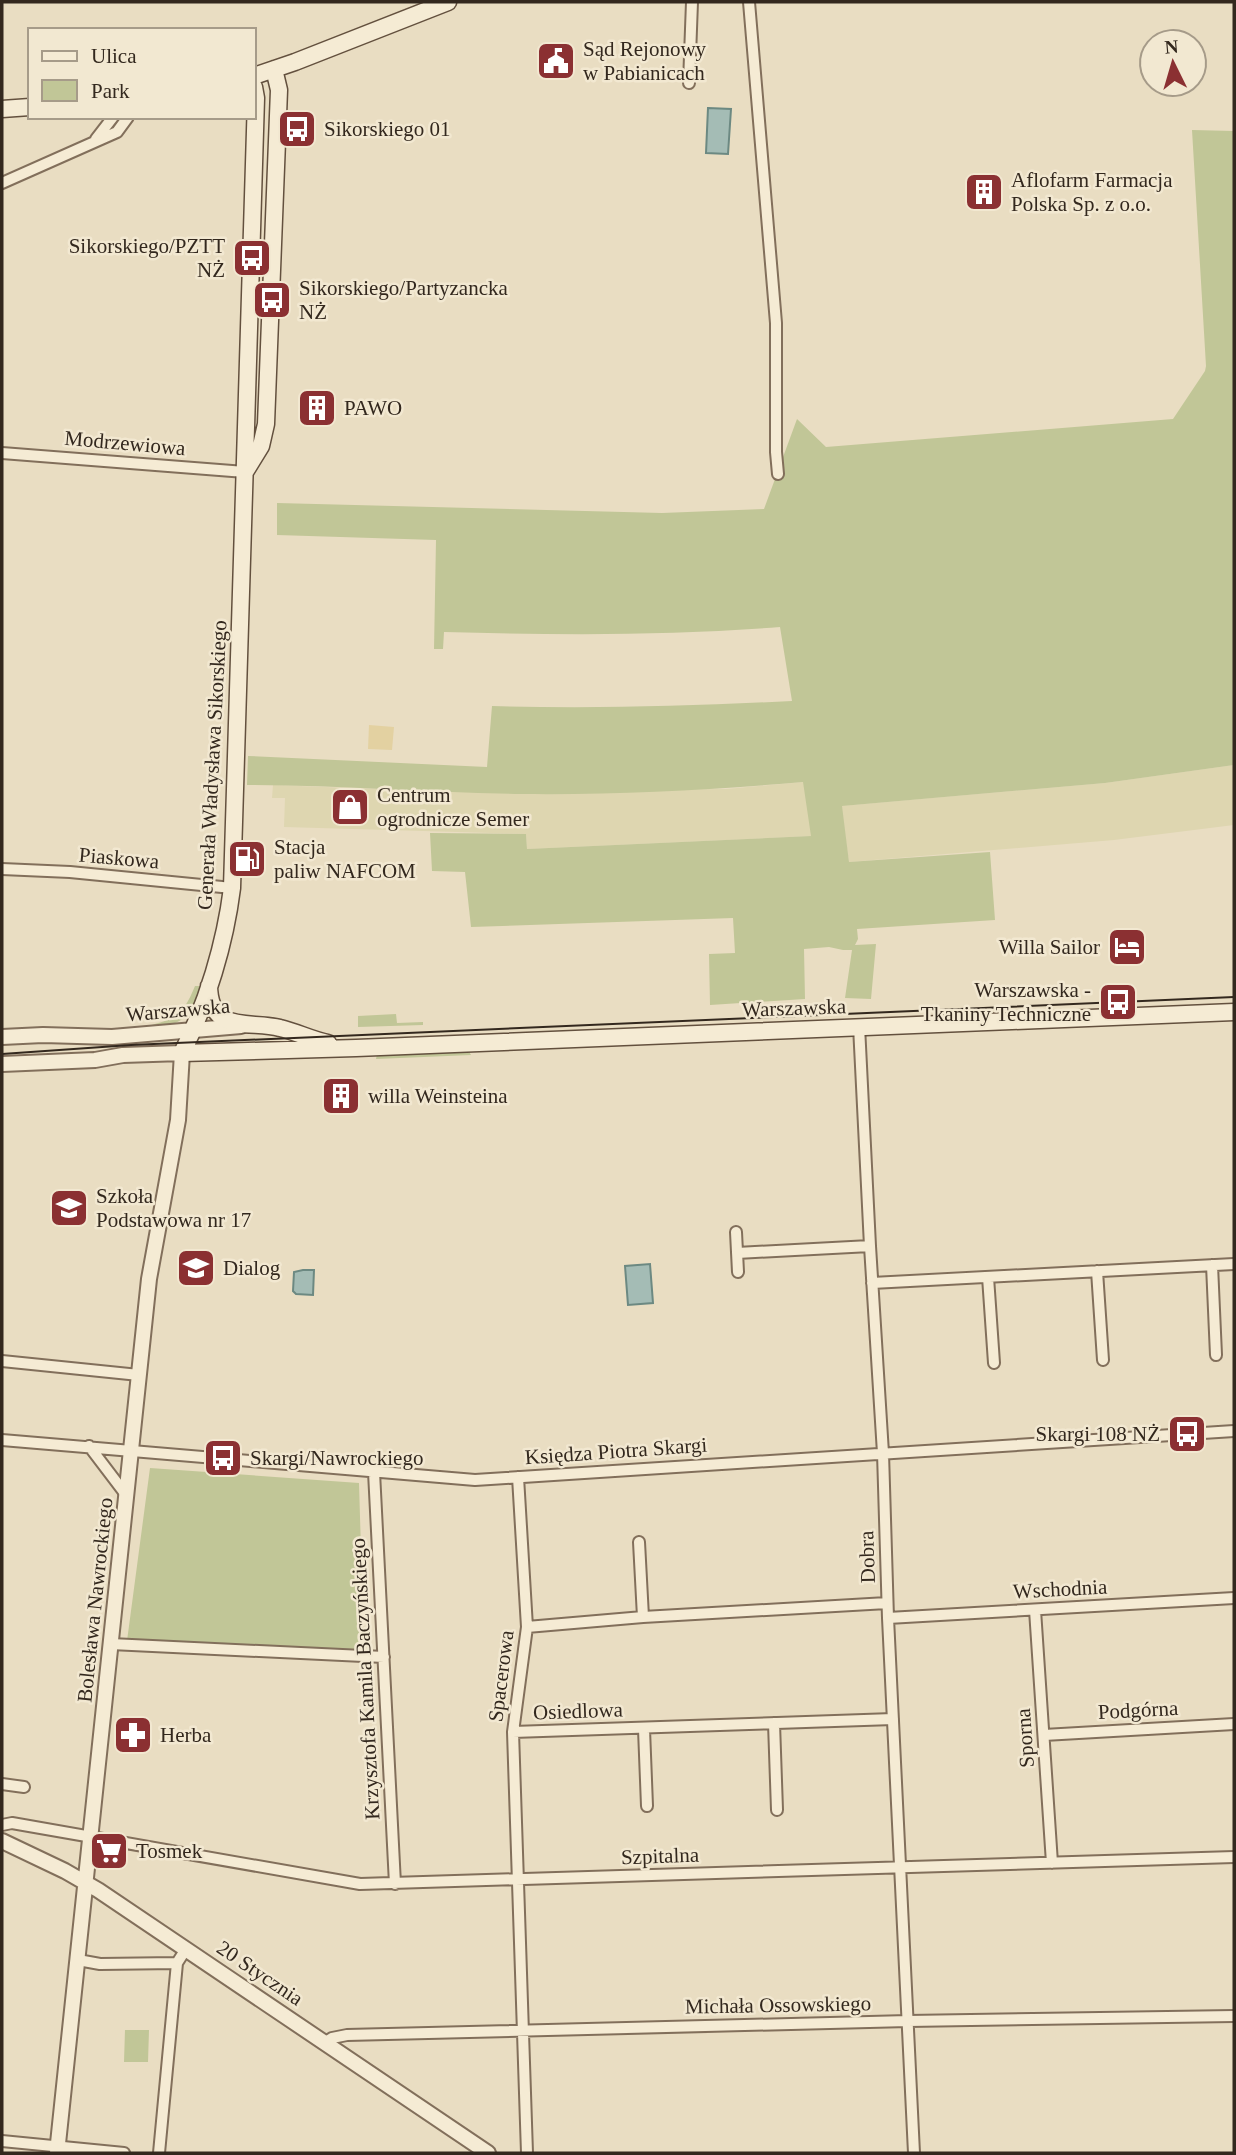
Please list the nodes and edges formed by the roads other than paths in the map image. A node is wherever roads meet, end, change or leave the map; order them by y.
1 (448, 2) edge
2 (692, 2) edge
3 (749, 2) edge
4 (274, 69) junction
5 (256, 75) edge
6 (689, 83) dead end
7 (28, 107) edge
8 (2, 109) edge
9 (111, 119) edge
10 (127, 119) edge
11 (255, 119) edge
12 (94, 141) junction
13 (2, 183) edge
14 (2, 453) edge
15 (245, 472) junction
16 (778, 474) dead end
17 (2, 869) edge
18 (232, 888) junction
19 (209, 984) junction
20 (1234, 1012) edge
21 (245, 1026) junction
22 (859, 1026) junction
23 (194, 1030) junction
24 (2, 1037) edge
25 (355, 1048) junction
26 (182, 1053) junction
27 (2, 1064) edge
28 (736, 1232) dead end
29 (870, 1246) junction
30 (737, 1253) junction
31 (1234, 1264) edge
32 (1212, 1265) junction
33 (1097, 1271) junction
34 (738, 1272) dead end
35 (988, 1276) junction
36 (872, 1283) junction
37 (1216, 1355) dead end
38 (1103, 1360) dead end
39 (2, 1361) edge
40 (994, 1363) dead end
41 (139, 1375) junction
42 (1234, 1431) edge
43 (2, 1440) edge
44 (89, 1447) junction
45 (131, 1450) junction
46 (883, 1453) junction
47 (374, 1472) junction
48 (518, 1477) junction
49 (127, 1496) junction
50 (639, 1542) dead end
51 (1234, 1598) edge
52 (887, 1603) junction
53 (1035, 1610) junction
54 (643, 1617) junction
55 (888, 1618) junction
56 (527, 1627) junction
57 (111, 1644) junction
58 (384, 1657) junction
59 (893, 1719) junction
60 (774, 1723) junction
61 (1234, 1724) edge
62 (645, 1729) junction
63 (513, 1732) junction
64 (1044, 1735) junction
65 (2, 1784) edge
66 (24, 1787) dead end
67 (647, 1806) dead end
68 (777, 1810) dead end
69 (2, 1825) edge
70 (91, 1838) junction
71 (2, 1841) edge
72 (1234, 1857) edge
73 (1052, 1863) junction
74 (900, 1867) junction
75 (517, 1880) junction
76 (86, 1883) junction
77 (395, 1884) junction
78 (186, 1949) junction
79 (78, 1960) junction
80 (177, 1964) junction
81 (1234, 2016) edge
82 (908, 2021) junction
83 (522, 2031) junction
84 (324, 2043) junction
85 (2, 2141) edge
86 (58, 2150) edge
87 (483, 2152) edge
88 (124, 2153) edge
89 (159, 2153) edge
90 (527, 2153) edge
91 (914, 2153) edge

1 - 4 main road
2 - 6 street
3 - 16 street
4 - 5 main road
4 - 15 main road, Generała Władysława Sikorskiego
7 - 8 main road
9 - 12 street
10 - 12 street
11 - 15 main road, Generała Władysława Sikorskiego
12 - 13 street
14 - 15 street, Modrzewiowa
15 - 18 main road, Generała Władysława Sikorskiego
17 - 18 street, Piaskowa
18 - 19 main road, Generała Władysława Sikorskiego
19 - 21 main road
19 - 23 main road, Generała Władysława Sikorskiego
20 - 22 main road, Warszawska
21 - 23 street, Warszawska
21 - 25 main road, Warszawska
22 - 25 main road, Warszawska
22 - 29 street, Dobra
23 - 24 street, Warszawska
23 - 26 main road, Generała Władysława Sikorskiego
25 - 26 main road, Warszawska
26 - 27 street, Warszawska
26 - 41 street, Bolesława Nawrockiego
28 - 30 street
29 - 30 street
29 - 36 street, Dobra
30 - 34 street
31 - 32 street
32 - 33 street
32 - 37 street
33 - 35 street
33 - 38 street
35 - 36 street
35 - 40 street
36 - 46 street, Dobra
39 - 41 street
41 - 45 street, Bolesława Nawrockiego
42 - 46 street, Księdza Piotra Skargi
43 - 44 street, Księdza Piotra Skargi
44 - 45 street, Księdza Piotra Skargi
44 - 49 street
45 - 47 street, Księdza Piotra Skargi
45 - 49 street, Bolesława Nawrockiego
46 - 48 street, Księdza Piotra Skargi
46 - 52 street, Dobra
47 - 48 street, Księdza Piotra Skargi
47 - 58 street, Krzysztofa Kamila Baczyńskiego
48 - 56 street, Spacerowa
49 - 57 street, Bolesława Nawrockiego
50 - 54 street
51 - 53 street, Wschodnia
52 - 54 street
52 - 55 street, Dobra
53 - 55 street, Wschodnia
53 - 64 street, Sporna
54 - 56 street
55 - 59 street, Dobra
56 - 63 street, Spacerowa
57 - 58 street
57 - 70 street, Bolesława Nawrockiego
58 - 77 street, Krzysztofa Kamila Baczyńskiego
59 - 60 street, Osiedlowa
59 - 74 street, Dobra
60 - 62 street, Osiedlowa
60 - 68 street
61 - 64 street, Podgórna
62 - 63 street, Osiedlowa
62 - 67 street, Osiedlowa
63 - 75 street, Spacerowa
64 - 73 street, Sporna
65 - 66 street
69 - 70 street, Szpitalna
70 - 76 street, Bolesława Nawrockiego
70 - 77 street, Szpitalna
71 - 76 street, 20 Stycznia
72 - 73 street, Szpitalna
73 - 74 street, Szpitalna
74 - 75 street, Szpitalna
74 - 82 street, Dobra
75 - 77 street, Szpitalna
75 - 83 street, Spacerowa
76 - 78 street, 20 Stycznia
76 - 79 street, Bolesława Nawrockiego
78 - 80 street
78 - 84 street, 20 Stycznia
79 - 80 street
79 - 86 street, Bolesława Nawrockiego
80 - 89 street
81 - 82 street, Michała Ossowskiego
82 - 83 street, Michała Ossowskiego
82 - 91 street, Dobra
83 - 84 street, Michała Ossowskiego
83 - 90 street, Spacerowa
84 - 87 street, 20 Stycznia
85 - 86 street
86 - 88 street

